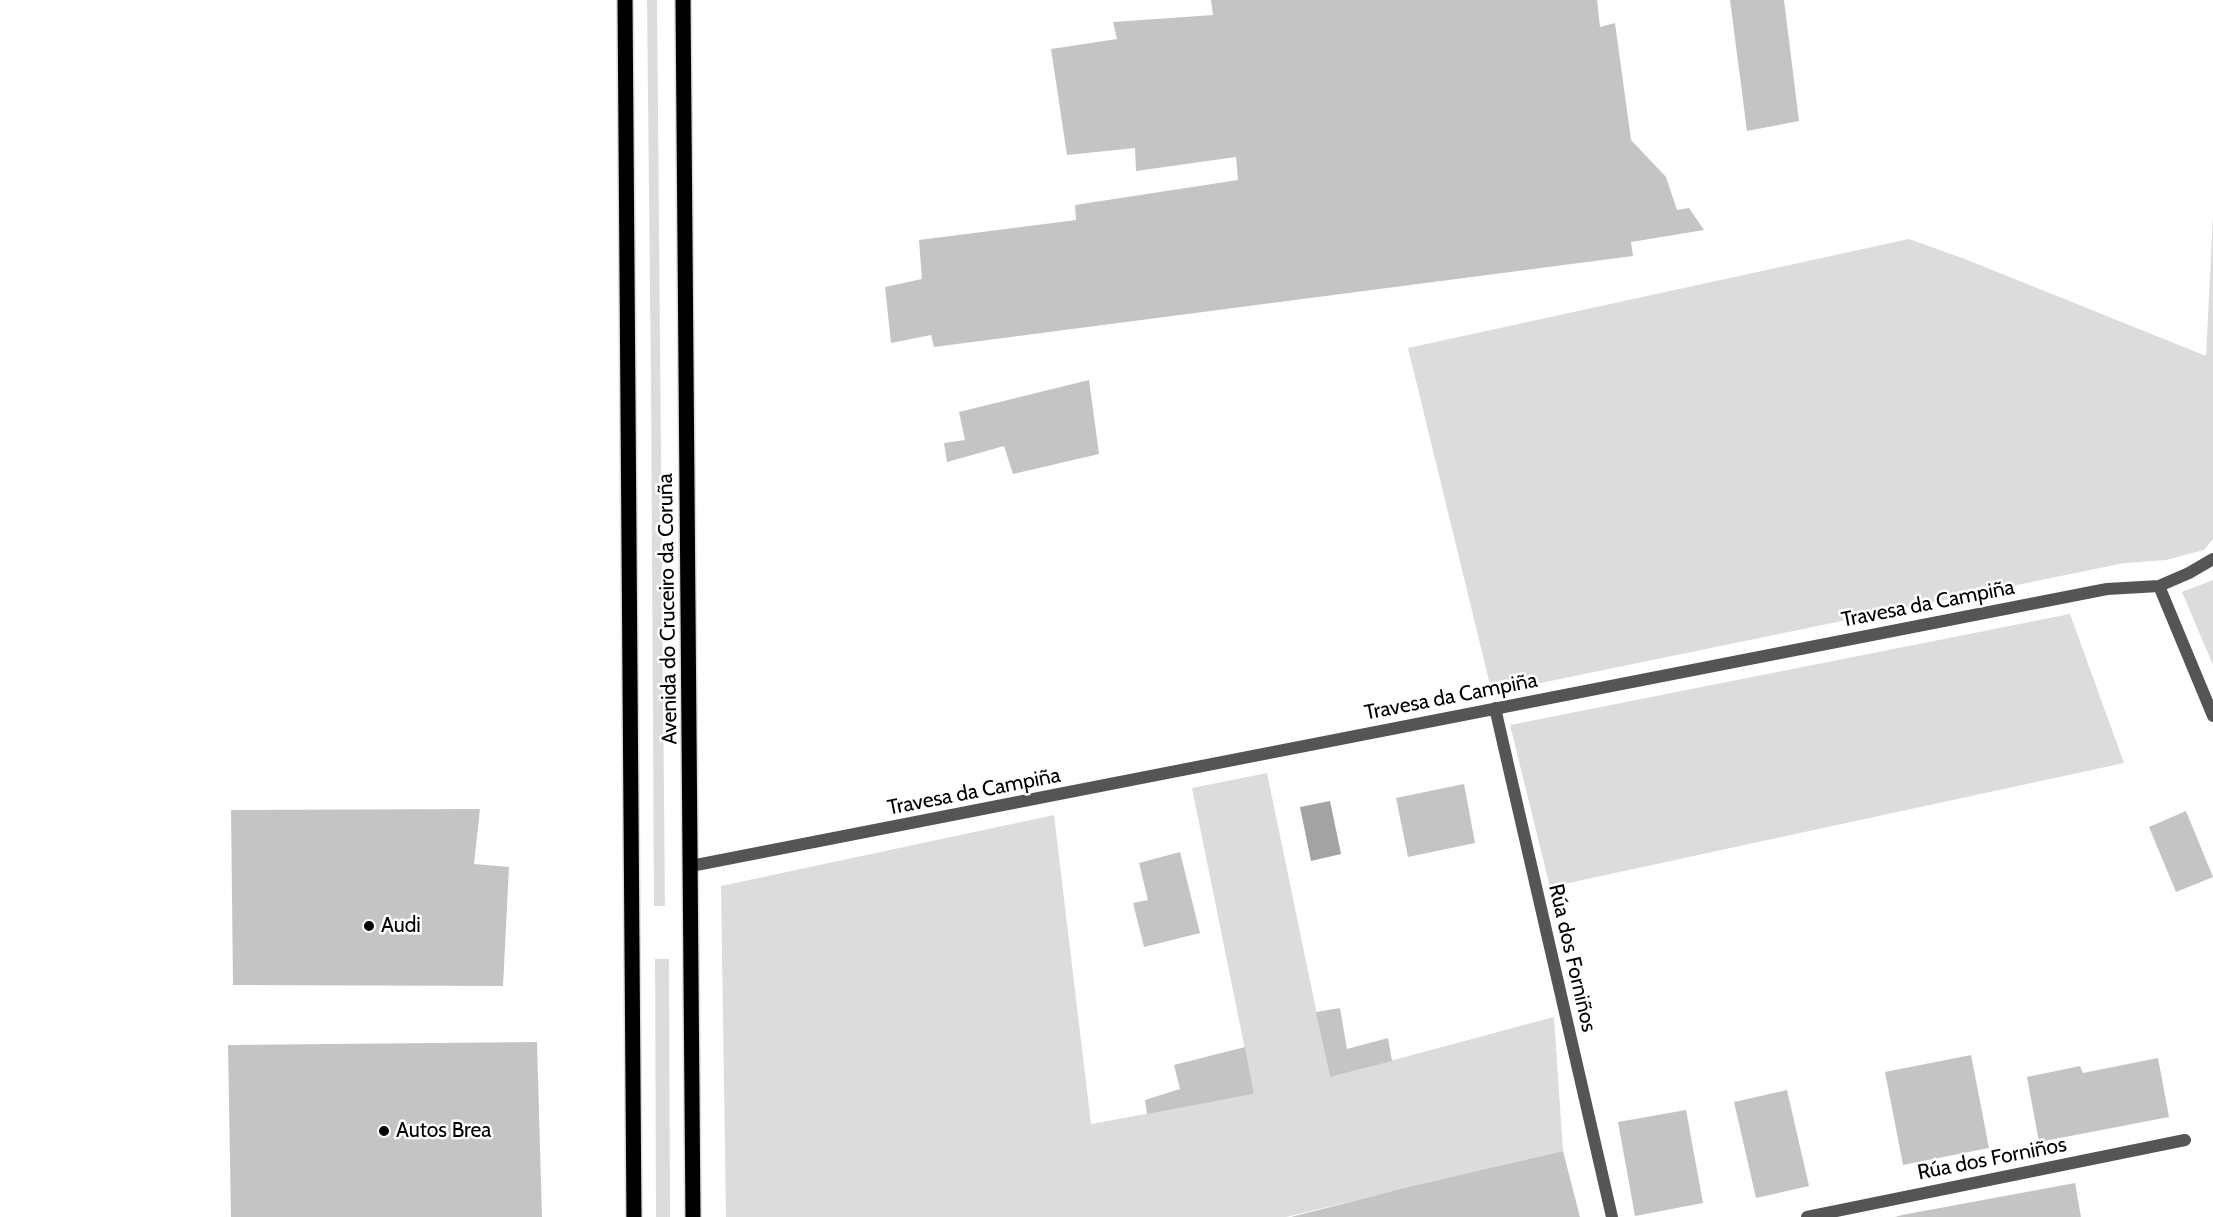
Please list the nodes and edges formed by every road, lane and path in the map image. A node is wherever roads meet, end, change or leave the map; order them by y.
1 (625, 0) edge
2 (683, 0) edge
3 (2213, 559) edge
4 (2159, 586) junction
5 (1495, 708) junction
6 (2213, 716) edge
7 (691, 866) junction
8 (2185, 1140) dead end
9 (634, 1217) edge
10 (693, 1217) edge
11 (1611, 1217) edge
12 (1807, 1217) edge

1 - 9 main road, Avenida do Cruceiro da Coruña
2 - 7 main road, Avenida do Cruceiro da Coruña
3 - 4 street, Travesa da Campiña
4 - 5 street, Travesa da Campiña
4 - 6 street
5 - 7 street, Travesa da Campiña
5 - 11 street, Rúa dos Forniños
7 - 10 main road, Avenida do Cruceiro da Coruña
8 - 12 street, Rúa dos Forniños

